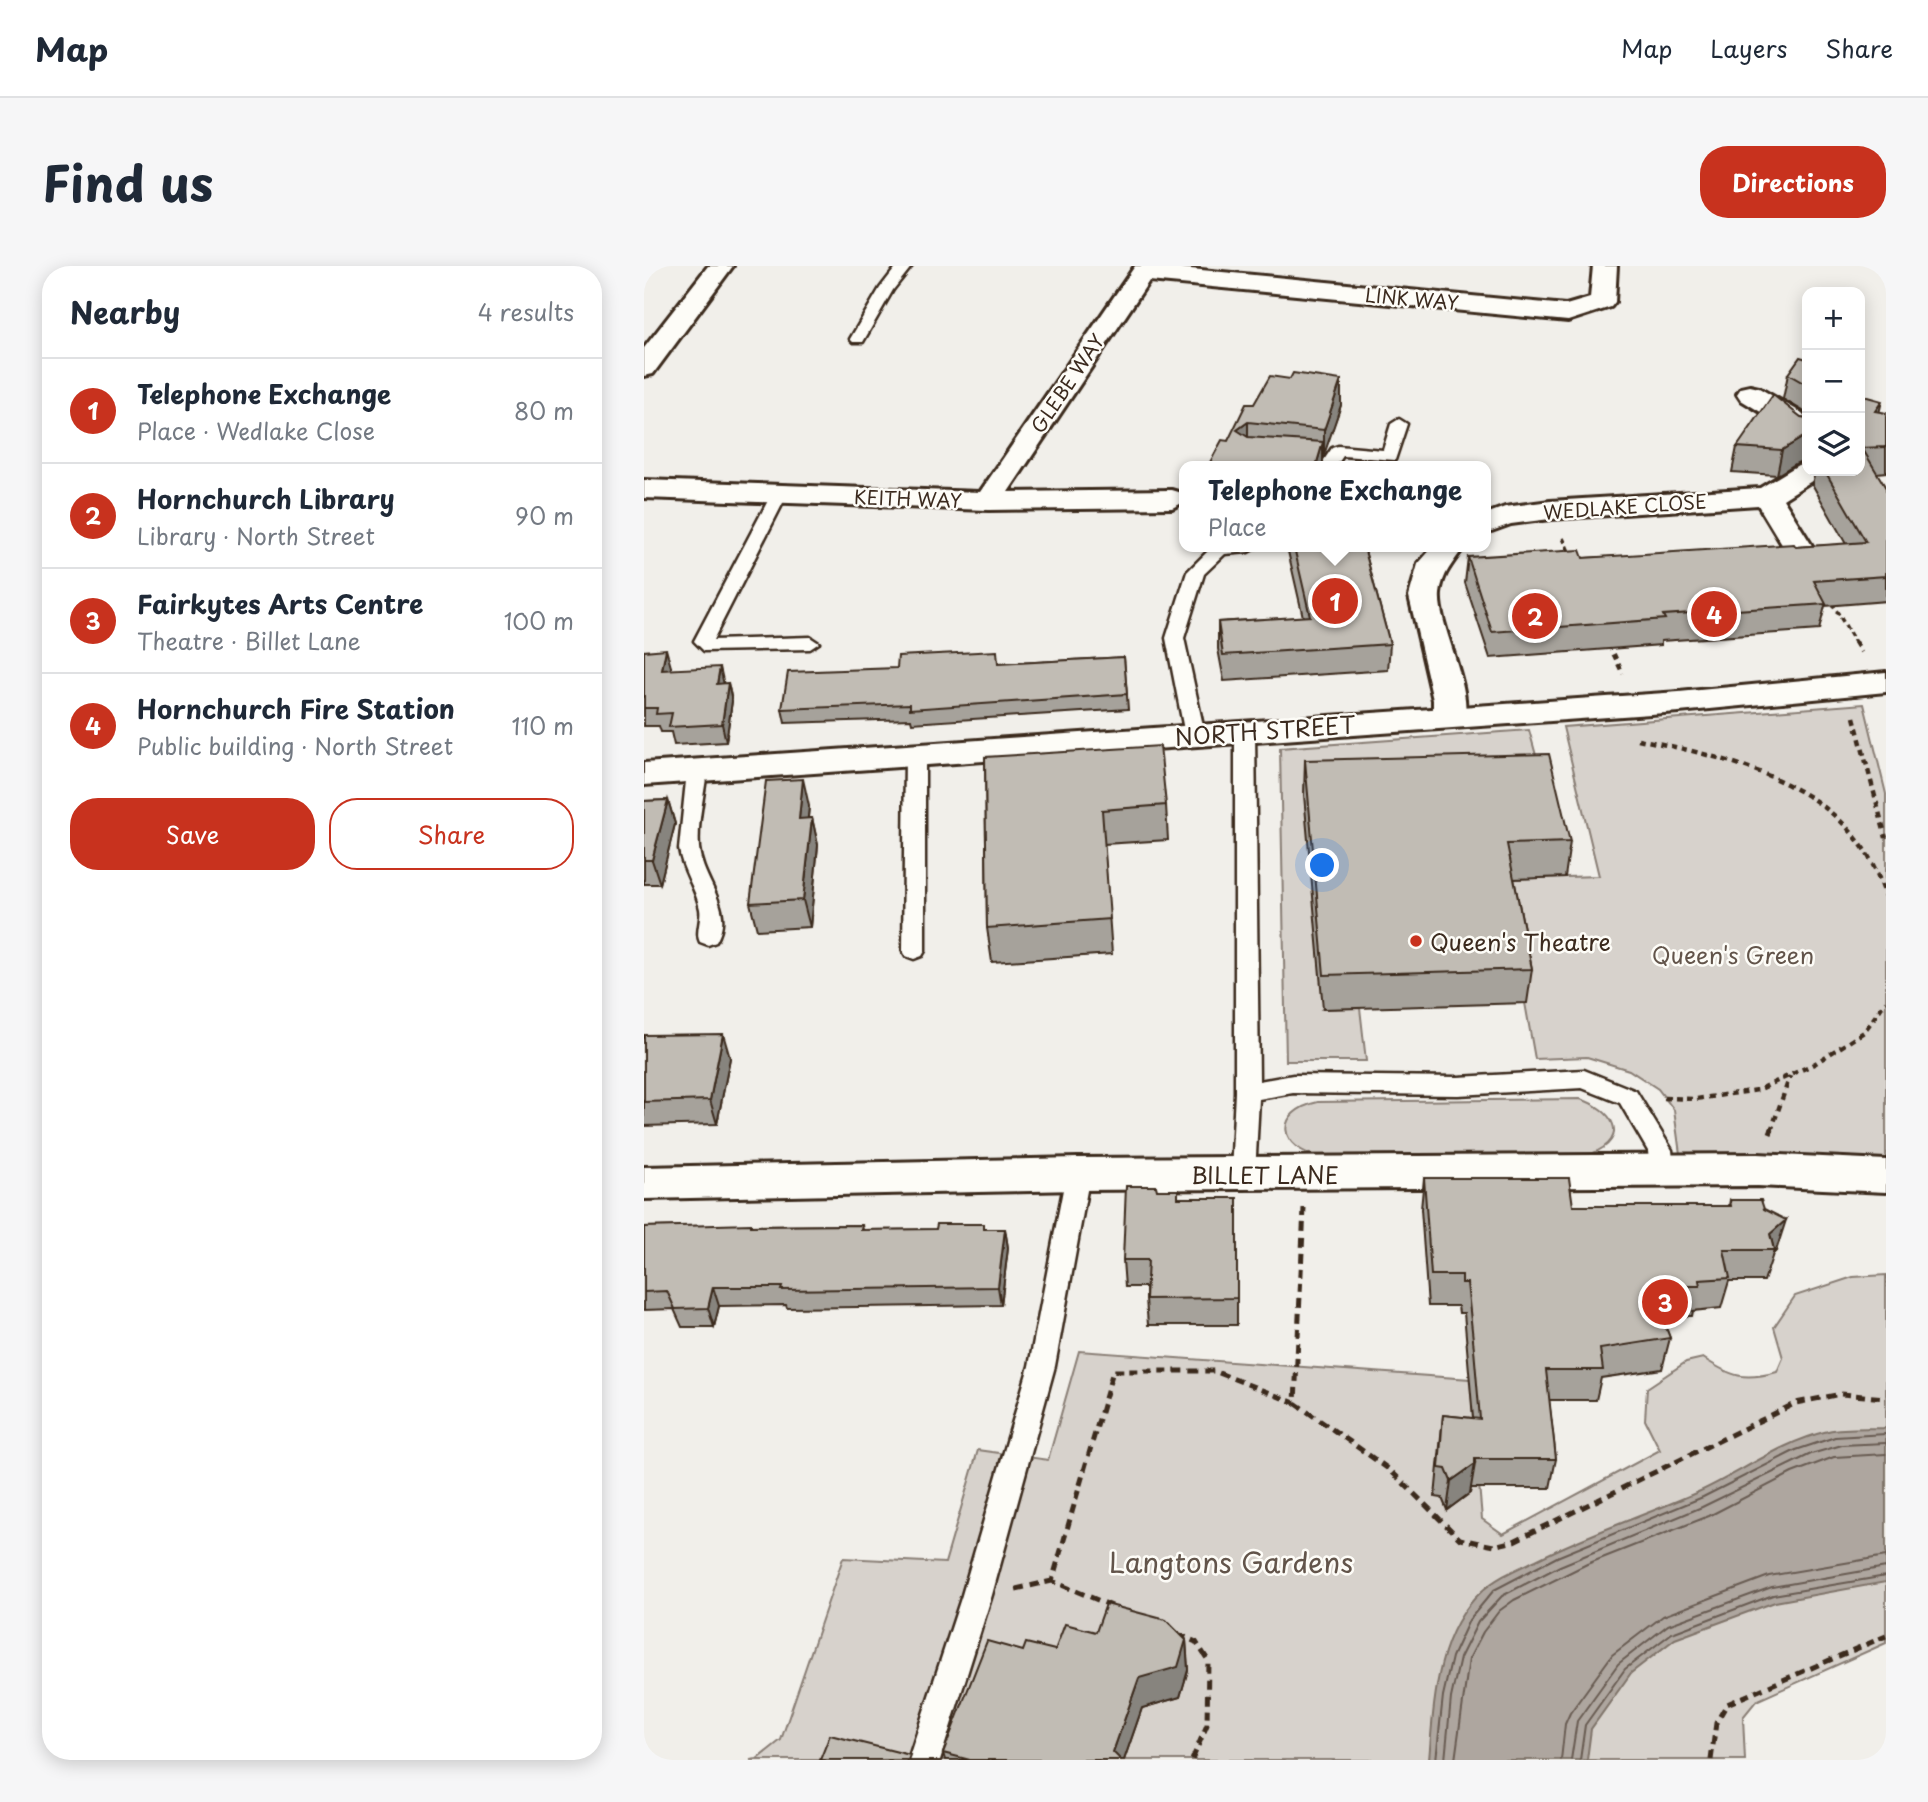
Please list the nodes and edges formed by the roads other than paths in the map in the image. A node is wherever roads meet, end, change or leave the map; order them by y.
1 (721, 266) edge
2 (905, 266) edge
3 (1605, 266) edge
4 (1144, 269) edge
5 (858, 340) dead end
6 (644, 368) edge
7 (1750, 394) dead end
8 (1399, 424) dead end
9 (1802, 429) edge
10 (1330, 461) edge
11 (1802, 475) edge
12 (644, 489) edge
13 (780, 493) junction
14 (1767, 496) junction
15 (1172, 499) dead end
16 (988, 500) junction
17 (1491, 522) edge
18 (1217, 552) edge
19 (1444, 552) edge
20 (1807, 560) edge
21 (810, 643) dead end
22 (1882, 682) edge
23 (1449, 718) junction
24 (1245, 731) junction
25 (1195, 735) junction
26 (915, 755) junction
27 (697, 771) junction
28 (644, 774) edge
29 (709, 937) dead end
30 (914, 951) dead end
31 (1248, 1092) junction
32 (1662, 1171) junction
33 (1078, 1174) junction
34 (1243, 1174) junction
35 (1886, 1176) edge
36 (644, 1183) edge
37 (924, 1760) edge

1 - 6 street
2 - 5 lane
3 - 4 street, LINK WAY
4 - 16 street, GLEBE WAY
7 - 9 street
8 - 10 lane
11 - 14 street, WEDLAKE CLOSE
12 - 13 street, KEITH WAY
13 - 16 street, KEITH WAY
13 - 21 lane
14 - 17 street, WEDLAKE CLOSE
14 - 20 street
15 - 16 street, KEITH WAY
18 - 25 lane
19 - 23 street
22 - 23 street, NORTH STREET
23 - 24 street, NORTH STREET
24 - 25 street, NORTH STREET
24 - 31 lane
25 - 26 street, NORTH STREET
26 - 27 street, NORTH STREET
26 - 30 lane
27 - 28 street, NORTH STREET
27 - 29 lane
31 - 32 lane
31 - 34 lane
32 - 34 street, BILLET LANE
32 - 35 street, BILLET LANE
33 - 34 street, BILLET LANE
33 - 36 street, BILLET LANE
33 - 37 lane

